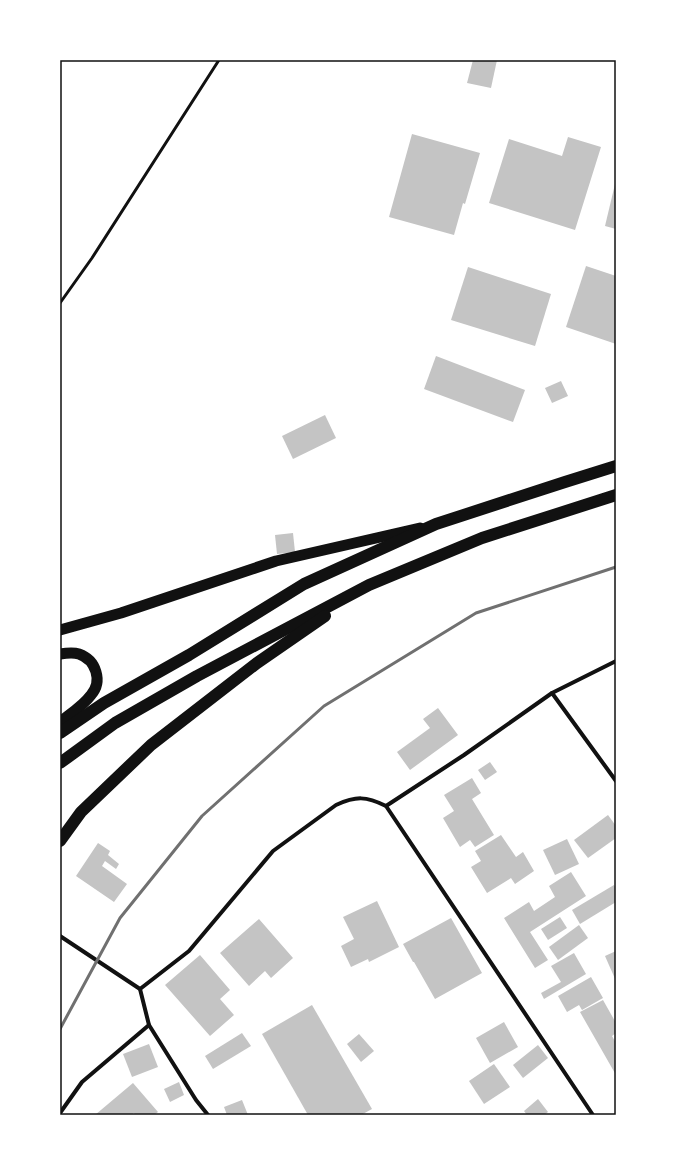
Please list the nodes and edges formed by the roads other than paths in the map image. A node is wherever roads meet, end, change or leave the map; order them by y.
1 (219, 60) edge
2 (60, 303) edge
3 (616, 466) edge
4 (616, 495) edge
5 (436, 524) junction
6 (369, 585) junction
7 (60, 630) edge
8 (60, 654) edge
9 (616, 661) edge
10 (552, 693) junction
11 (60, 722) edge
12 (60, 732) edge
13 (60, 763) edge
14 (616, 781) edge
15 (386, 806) junction
16 (60, 841) edge
17 (60, 936) edge
18 (140, 989) junction
19 (149, 1025) junction
20 (60, 1113) edge
21 (208, 1115) edge
22 (593, 1115) edge

1 - 2 lane
3 - 5 highway
4 - 6 highway
5 - 7 highway
5 - 12 highway
6 - 13 highway
6 - 16 highway
8 - 11 highway
9 - 10 street
10 - 14 street
10 - 15 street
15 - 18 street
15 - 22 street
17 - 18 street
18 - 19 street
19 - 20 street
19 - 21 street

